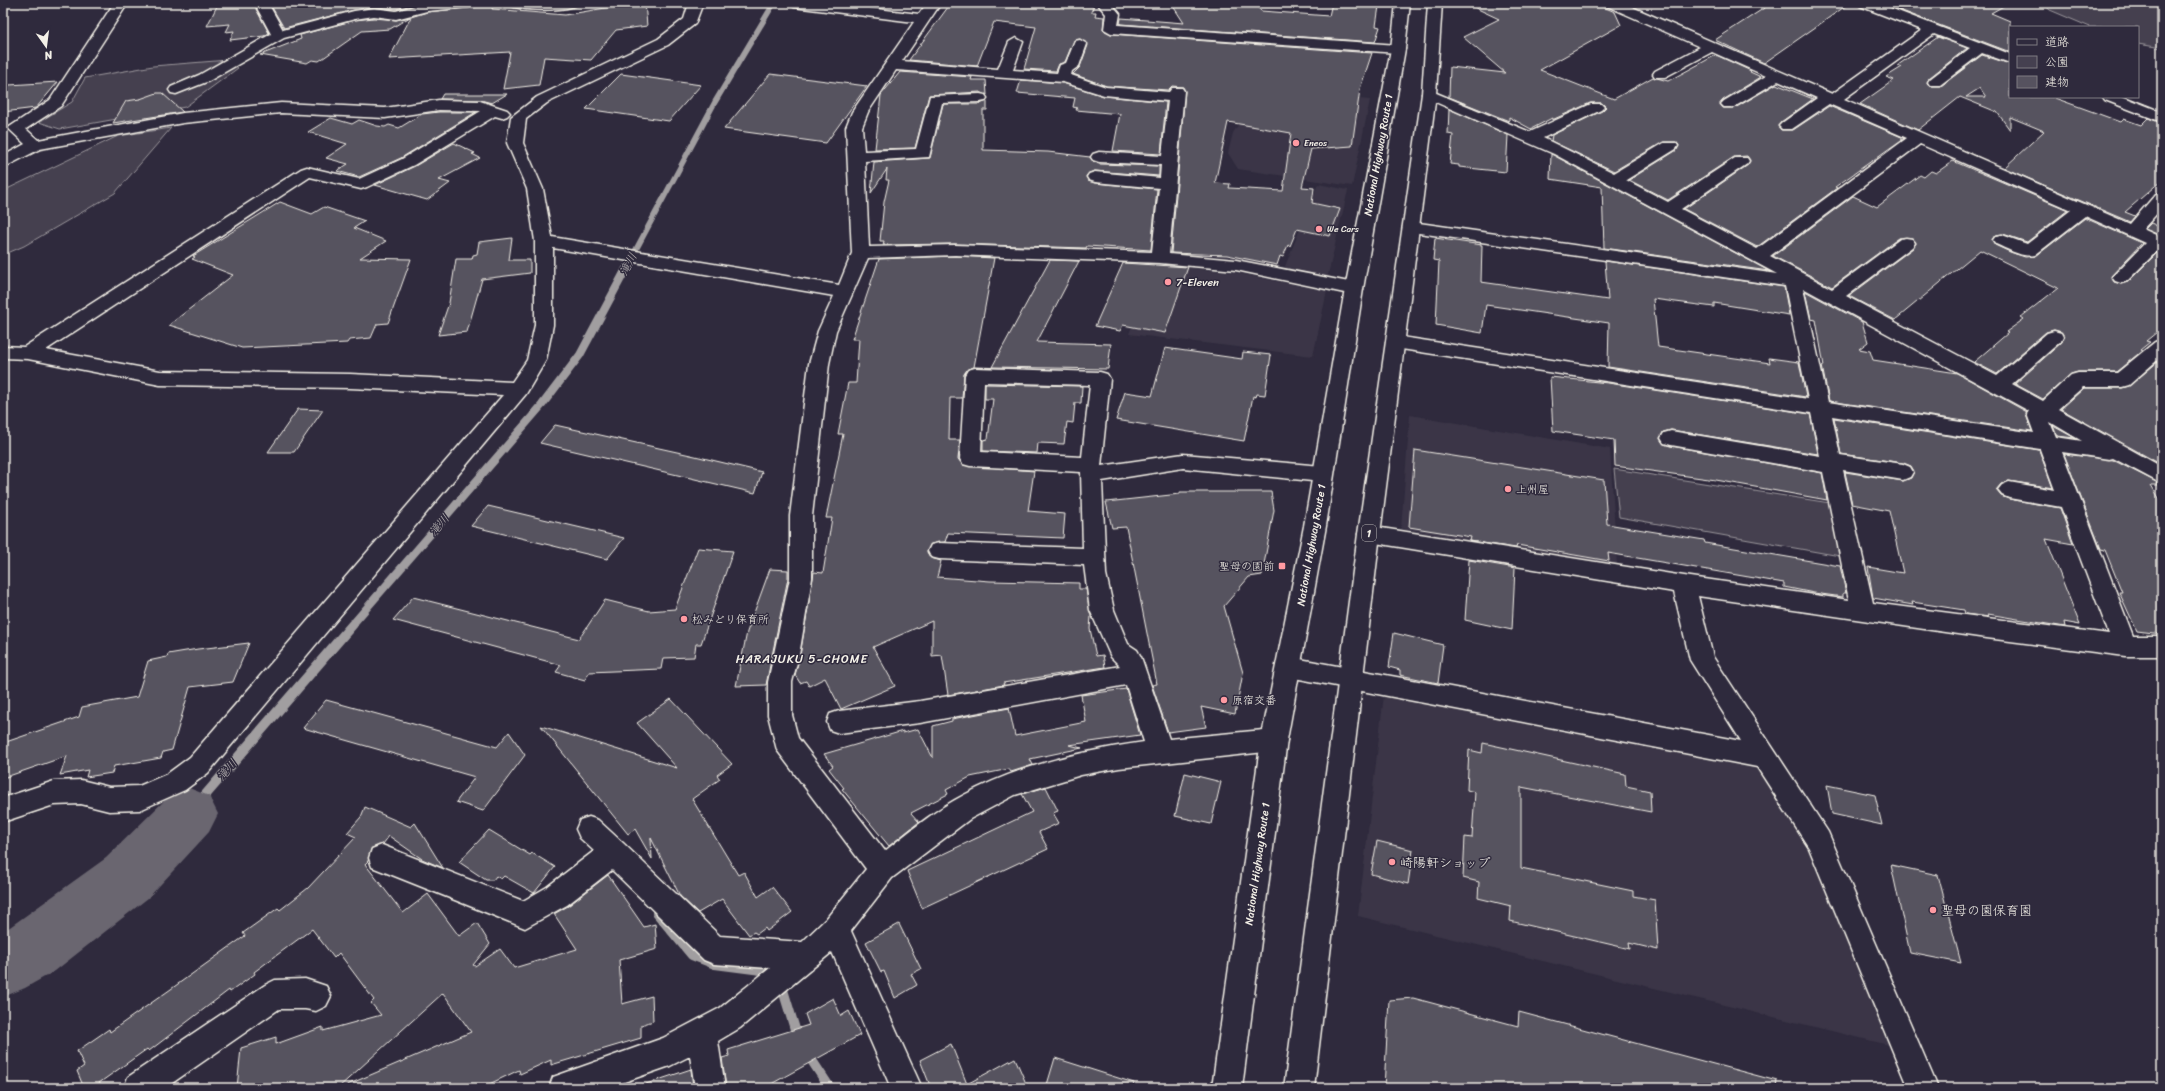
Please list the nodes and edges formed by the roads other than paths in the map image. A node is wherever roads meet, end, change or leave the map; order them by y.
1 (121, 3) edge
2 (469, 3) edge
3 (512, 3) edge
4 (573, 3) edge
5 (696, 3) edge
6 (794, 3) edge
7 (934, 3) edge
8 (1104, 3) edge
9 (1404, 3) edge
10 (1435, 3) edge
11 (1612, 3) edge
12 (1865, 3) edge
13 (1909, 3) edge
14 (264, 8) dead end
15 (354, 9) edge
16 (1891, 13) junction
17 (924, 19) junction
18 (1930, 30) junction
19 (279, 35) junction
20 (1016, 42) dead end
21 (1080, 44) dead end
22 (1711, 47) junction
23 (1979, 48) junction
24 (1398, 49) junction
25 (2009, 59) edge
26 (893, 65) junction
27 (1004, 73) junction
28 (1660, 74) dead end
29 (1776, 76) junction
30 (1063, 77) junction
31 (1935, 82) dead end
32 (176, 90) dead end
33 (1429, 94) junction
34 (980, 98) dead end
35 (1830, 98) junction
36 (2113, 98) edge
37 (1570, 105) dead end
38 (1753, 105) dead end
39 (492, 111) junction
40 (519, 116) junction
41 (2162, 117) edge
42 (1786, 126) dead end
43 (1531, 138) junction
44 (1917, 138) junction
45 (35, 145) junction
46 (1670, 146) dead end
47 (857, 156) junction
48 (1099, 157) dead end
49 (1169, 161) junction
50 (1741, 161) dead end
51 (3, 163) edge
52 (1095, 177) dead end
53 (1614, 180) junction
54 (1167, 184) junction
55 (2162, 198) edge
56 (1669, 209) junction
57 (2082, 210) junction
58 (1412, 227) junction
59 (2132, 231) junction
60 (2002, 240) dead end
61 (544, 241) junction
62 (1906, 243) dead end
63 (2159, 243) edge
64 (861, 253) junction
65 (1757, 257) junction
66 (1160, 258) junction
67 (2121, 277) dead end
68 (1793, 280) junction
69 (1354, 289) junction
70 (845, 292) junction
71 (1834, 296) junction
72 (2054, 337) dead end
73 (1395, 342) junction
74 (2162, 346) edge
75 (3, 352) edge
76 (28, 353) junction
77 (1999, 385) junction
78 (519, 389) junction
79 (1821, 409) junction
80 (2045, 410) junction
81 (1671, 438) dead end
82 (2048, 443) junction
83 (2121, 454) junction
84 (1832, 464) junction
85 (1092, 470) junction
86 (1903, 472) dead end
87 (1322, 474) junction
88 (2162, 476) edge
89 (2008, 490) dead end
90 (2069, 500) junction
91 (1369, 534) junction
92 (939, 551) dead end
93 (1094, 565) junction
94 (1684, 585) junction
95 (1862, 611) junction
96 (2125, 646) junction
97 (2162, 646) edge
98 (1289, 667) junction
99 (1134, 673) junction
100 (1351, 680) junction
101 (839, 722) dead end
102 (1274, 740) junction
103 (1160, 750) junction
104 (1765, 757) junction
105 (3, 810) edge
106 (589, 829) dead end
107 (614, 852) junction
108 (382, 858) dead end
109 (882, 869) junction
110 (836, 930) junction
111 (807, 956) junction
112 (316, 996) dead end
113 (702, 1035) junction
114 (1300, 1080) edge
115 (139, 1088) edge
116 (564, 1088) edge
117 (710, 1088) edge
118 (907, 1088) edge
119 (1226, 1088) edge
120 (1923, 1088) edge

1 - 45 main road
2 - 15 main road
3 - 4 main road
5 - 40 main road
6 - 17 main road
7 - 17 main road
8 - 24 main road
9 - 24 main road, National Highway Route 1
10 - 33 main road, 1
11 - 22 main road
12 - 16 main road
13 - 16 main road
14 - 19 main road
15 - 19 main road
16 - 18 main road
17 - 26 main road
18 - 23 main road
18 - 35 main road
19 - 32 main road
20 - 27 main road
21 - 30 main road
22 - 28 main road
22 - 29 main road
23 - 25 main road
23 - 31 main road
24 - 69 main road, National Highway Route 1
26 - 27 main road
26 - 47 main road
27 - 30 main road
29 - 35 main road
29 - 38 main road
30 - 49 main road
33 - 43 main road
33 - 58 main road, 1
34 - 47 main road
35 - 42 main road
35 - 44 main road
36 - 41 main road
37 - 43 main road
39 - 40 main road
39 - 45 main road
39 - 76 main road
40 - 61 main road
43 - 53 main road
44 - 57 main road
44 - 65 main road
45 - 51 main road
46 - 53 main road
47 - 64 main road
48 - 49 main road
49 - 54 main road
50 - 56 main road
52 - 54 main road
53 - 56 main road
54 - 66 main road
55 - 59 main road
56 - 65 main road
57 - 59 main road
57 - 60 main road
58 - 68 main road
58 - 73 main road, 1
59 - 63 main road
61 - 70 main road
61 - 78 main road
62 - 71 main road
63 - 67 main road
64 - 66 main road
64 - 70 main road
65 - 68 main road
66 - 69 main road
68 - 71 main road
68 - 79 main road
69 - 87 main road, National Highway Route 1
70 - 109 main road
71 - 77 main road
72 - 77 main road
73 - 79 main road
73 - 91 main road, 1
74 - 80 main road
75 - 76 main road
76 - 78 main road
77 - 80 main road
78 - 105 main road
79 - 82 main road
79 - 84 main road
80 - 82 main road
80 - 83 main road
81 - 84 main road
82 - 83 main road
82 - 90 main road
83 - 88 main road
84 - 86 main road
84 - 95 main road
85 - 85 main road
85 - 87 main road
85 - 93 main road
87 - 98 main road, National Highway Route 1
89 - 90 main road
90 - 96 main road
91 - 94 main road
91 - 100 main road, 1
92 - 93 main road
93 - 99 main road
94 - 95 main road
94 - 104 main road
95 - 96 main road
96 - 97 main road
98 - 100 main road
98 - 102 main road, National Highway Route 1
99 - 101 main road
99 - 103 main road
100 - 104 main road
100 - 114 main road, 1
102 - 103 main road
102 - 119 main road, National Highway Route 1
103 - 109 main road
104 - 120 main road
106 - 107 main road
107 - 108 main road
107 - 111 main road
109 - 110 main road
110 - 111 main road
110 - 118 main road
111 - 113 main road
112 - 115 main road
113 - 116 main road
113 - 117 main road

